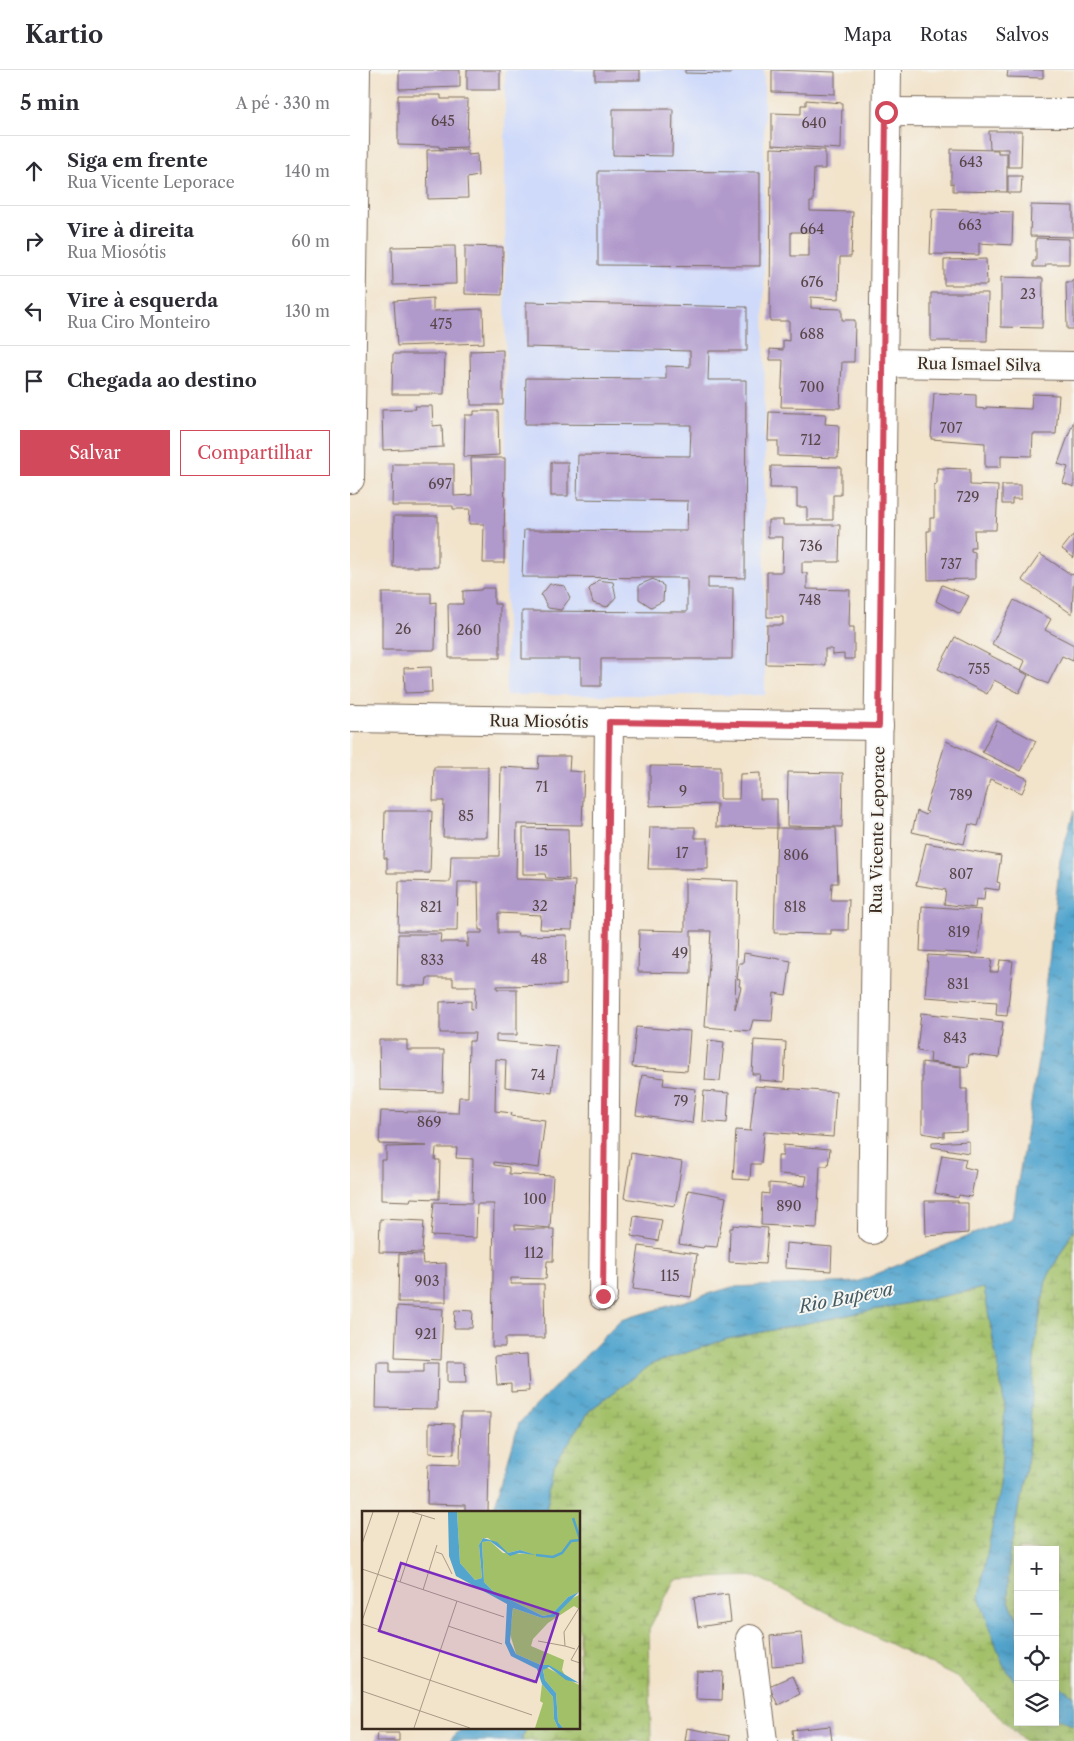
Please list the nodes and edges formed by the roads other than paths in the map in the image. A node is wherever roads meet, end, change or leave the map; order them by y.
1 (356, 70) edge
2 (887, 70) edge
3 (886, 112) junction
4 (1074, 113) edge
5 (883, 363) junction
6 (1074, 366) edge
7 (350, 479) edge
8 (350, 718) edge
9 (609, 722) junction
10 (879, 726) junction
11 (872, 1230) dead end
12 (603, 1296) dead end
13 (750, 1639) dead end
14 (763, 1741) edge

1 - 7 street
2 - 3 street, Rua Vicente Leporace
3 - 4 street
3 - 5 street, Rua Vicente Leporace
5 - 6 street, Rua Ismael Silva
5 - 10 street, Rua Vicente Leporace
8 - 9 street, Rua Miosótis
9 - 10 street, Rua Miosótis
9 - 12 street
10 - 11 street, Rua Vicente Leporace
13 - 14 street

